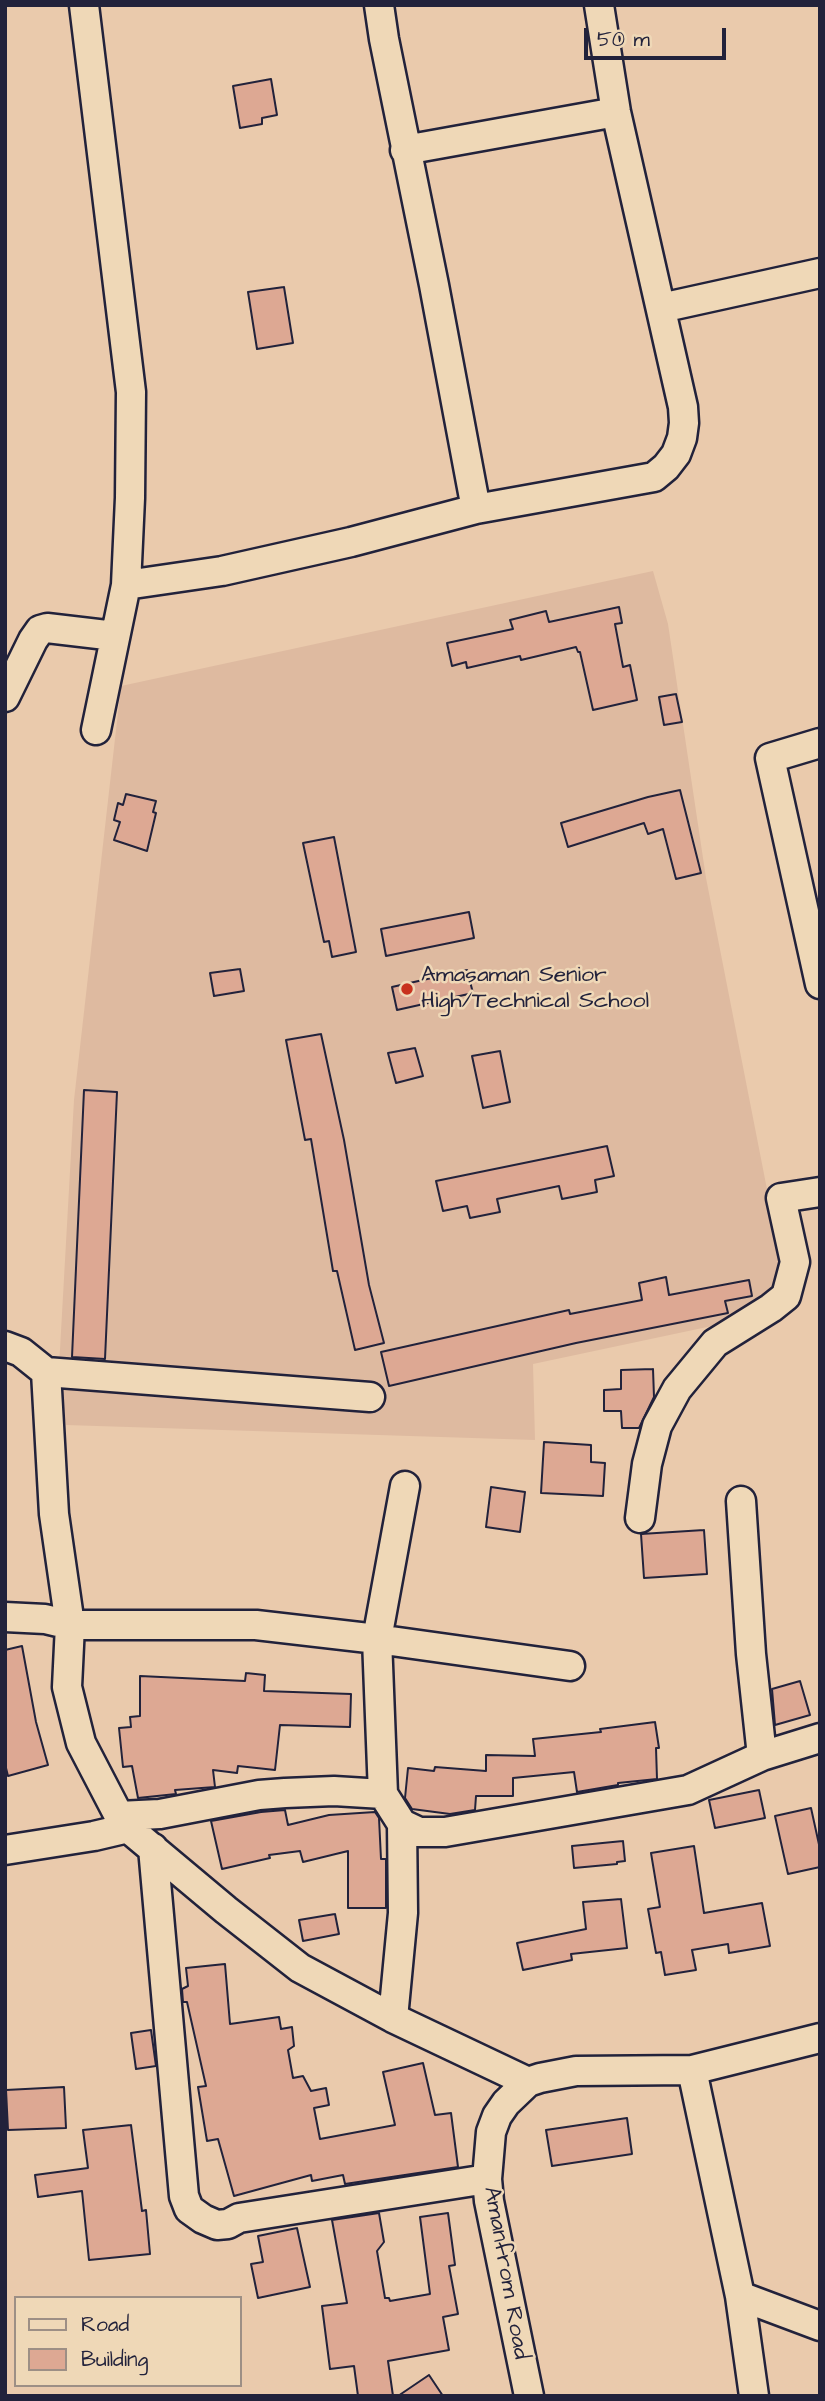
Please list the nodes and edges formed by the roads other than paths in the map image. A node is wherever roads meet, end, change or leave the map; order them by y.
1 (84, 5) edge
2 (379, 5) edge
3 (599, 5) edge
4 (616, 112) junction
5 (405, 150) junction
6 (820, 273) edge
7 (661, 308) junction
8 (476, 509) junction
9 (126, 585) junction
10 (116, 636) junction
11 (5, 697) edge
12 (96, 730) dead end
13 (820, 743) edge
14 (820, 984) edge
15 (820, 1192) edge
16 (5, 1346) edge
17 (46, 1372) junction
18 (370, 1397) dead end
19 (405, 1486) dead end
20 (741, 1500) dead end
21 (640, 1518) dead end
22 (5, 1616) edge
23 (70, 1625) junction
24 (377, 1639) junction
25 (570, 1666) dead end
26 (820, 1738) edge
27 (762, 1756) junction
28 (383, 1794) junction
29 (124, 1822) junction
30 (402, 1824) junction
31 (153, 1848) junction
32 (5, 1850) edge
33 (393, 2018) junction
34 (820, 2038) edge
35 (692, 2070) junction
36 (528, 2082) junction
37 (487, 2179) junction
38 (740, 2296) junction
39 (820, 2326) edge
40 (529, 2396) edge
41 (754, 2396) edge

1 - 9 street
2 - 5 street
3 - 4 street
4 - 5 street
4 - 7 street
5 - 8 street
6 - 7 street
7 - 8 street
8 - 9 street
9 - 10 street
10 - 11 street
10 - 12 street
13 - 14 street
15 - 21 street
16 - 17 street
17 - 18 street
17 - 23 street
19 - 24 street
20 - 27 street
22 - 23 street
23 - 24 street
23 - 29 street
24 - 25 street
24 - 28 street
26 - 27 street
27 - 30 street
28 - 29 street
28 - 30 street
29 - 31 street
29 - 32 street
30 - 33 street
31 - 33 street
31 - 37 street
33 - 36 street
34 - 35 street
35 - 36 street
35 - 38 street
36 - 37 street, Amanfrom Road
37 - 40 street, Amanfrom Road
38 - 39 street
38 - 41 street

